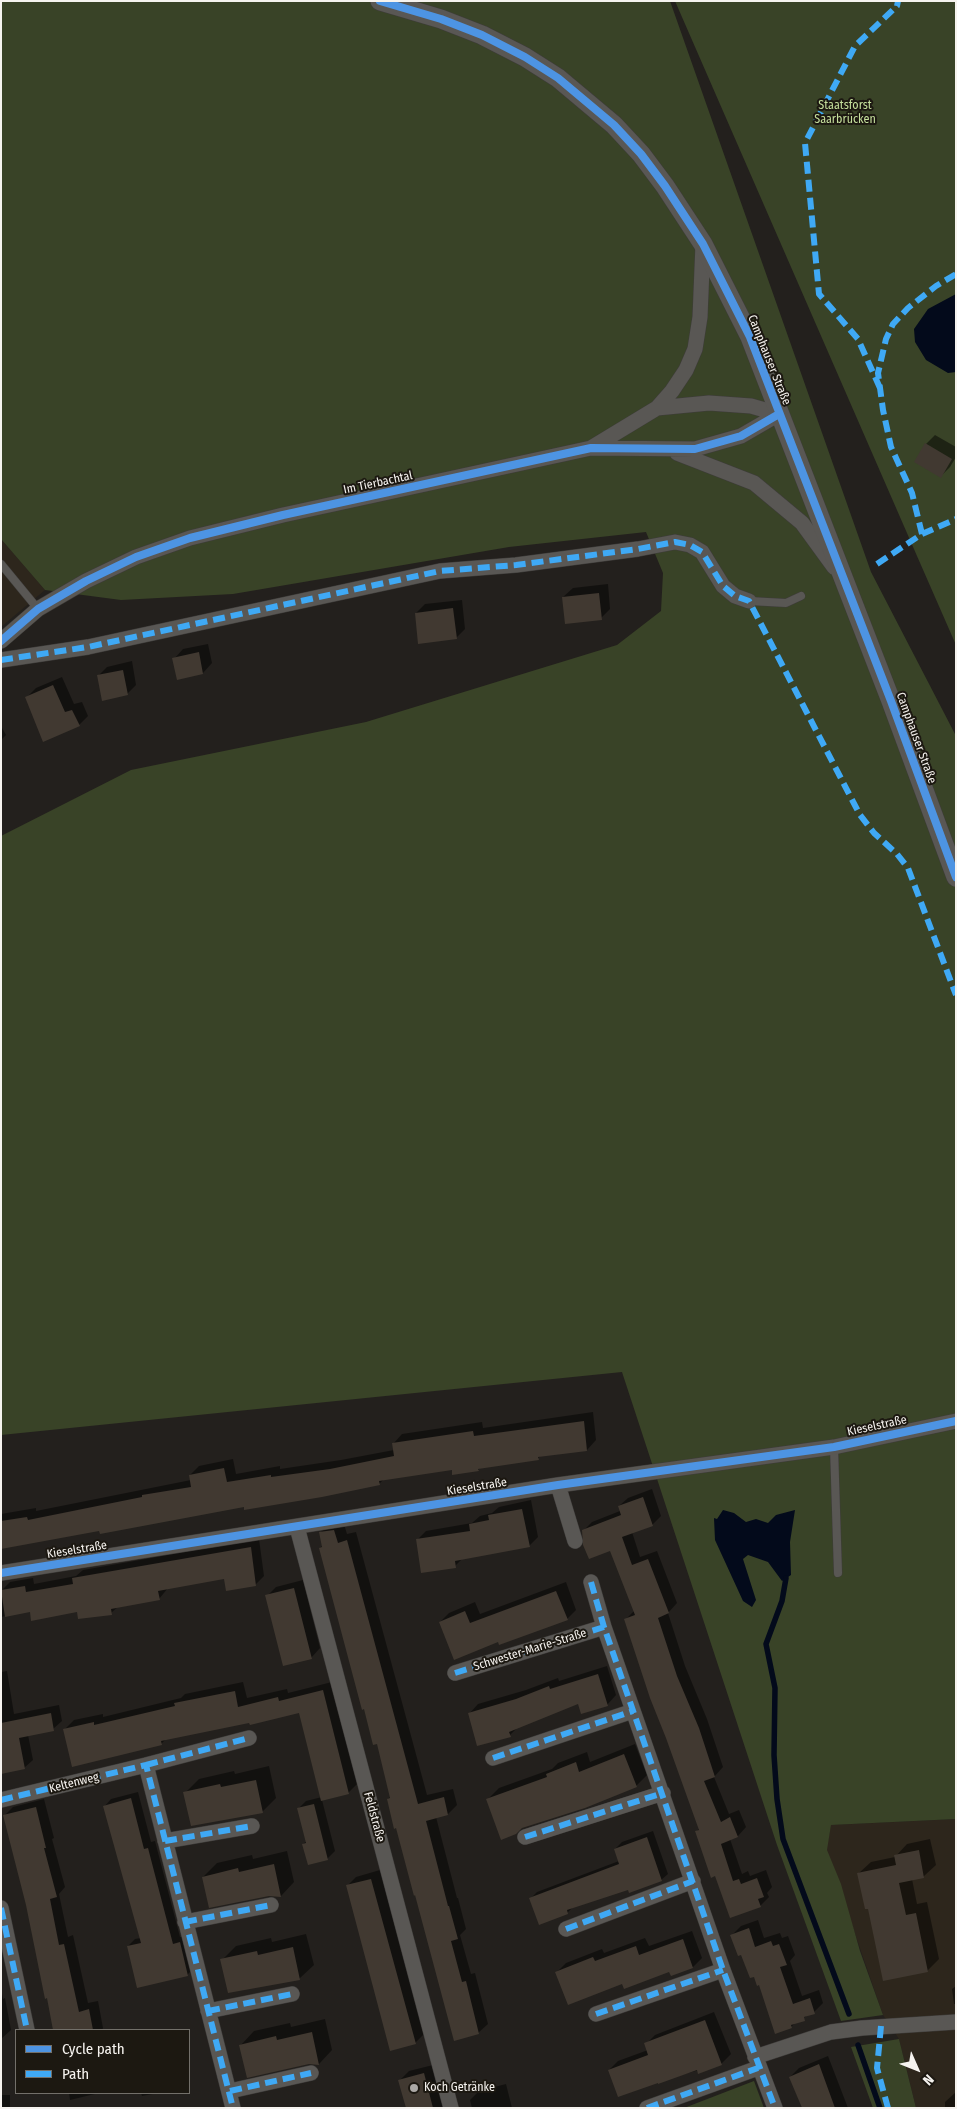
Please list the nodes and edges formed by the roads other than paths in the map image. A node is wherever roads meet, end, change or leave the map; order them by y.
1 (380, 1) edge
2 (703, 244) junction
3 (657, 408) junction
4 (780, 414) junction
5 (591, 448) junction
6 (668, 450) junction
7 (1, 564) edge
8 (843, 578) junction
9 (801, 596) dead end
10 (749, 601) joint
11 (38, 610) junction
12 (1, 641) edge
13 (1, 660) edge
14 (956, 877) edge
15 (956, 1421) edge
16 (834, 1446) junction
17 (558, 1485) junction
18 (297, 1527) junction
19 (575, 1541) dead end
20 (1, 1573) edge
21 (838, 1573) dead end
22 (591, 1582) dead end
23 (604, 1627) junction
24 (455, 1673) dead end
25 (633, 1711) junction
26 (249, 1738) dead end
27 (493, 1758) dead end
28 (146, 1765) junction
29 (663, 1793) junction
30 (1, 1800) edge
31 (252, 1826) dead end
32 (525, 1837) dead end
33 (165, 1841) junction
34 (692, 1881) junction
35 (271, 1905) dead end
36 (1, 1908) edge
37 (185, 1922) junction
38 (566, 1928) dead end
39 (723, 1970) junction
40 (292, 1994) dead end
41 (208, 2011) junction
42 (596, 2014) dead end
43 (956, 2022) edge
44 (27, 2029) edge
45 (757, 2062) junction
46 (311, 2074) dead end
47 (230, 2091) junction
48 (234, 2108) edge
49 (451, 2108) edge
50 (647, 2108) edge
51 (775, 2108) edge

1 - 2 street, Camphauser Straße
2 - 3 street, Im Tierbachtal
2 - 4 street, Camphauser Straße
3 - 4 street, Im Tierbachtal
3 - 5 street, Im Tierbachtal
4 - 6 street, Im Tierbachtal
4 - 8 street, Camphauser Straße
5 - 6 street, Im Tierbachtal
5 - 11 street, Im Tierbachtal
6 - 8 street, Im Tierbachtal
7 - 11 lane
8 - 14 street, Camphauser Straße
9 - 10 lane
10 - 13 street
11 - 12 street, Im Tierbachtal
15 - 16 street, Kieselstraße
16 - 17 street, Kieselstraße
16 - 21 lane
17 - 18 street, Kieselstraße
17 - 19 street
18 - 20 street, Kieselstraße
18 - 49 street, Feldstraße
22 - 23 street
23 - 24 street, Schwester-Marie-Straße
23 - 25 street
25 - 27 street
25 - 29 street
26 - 28 street, Keltenweg
28 - 30 street, Keltenweg
28 - 33 street
29 - 32 street
29 - 34 street
31 - 33 street
33 - 37 street
34 - 38 street
34 - 39 street
35 - 37 street
36 - 44 street
37 - 41 street
39 - 42 street
39 - 45 street
40 - 41 street
41 - 47 street
43 - 45 street
45 - 50 street
45 - 51 street
46 - 47 street
47 - 48 street

